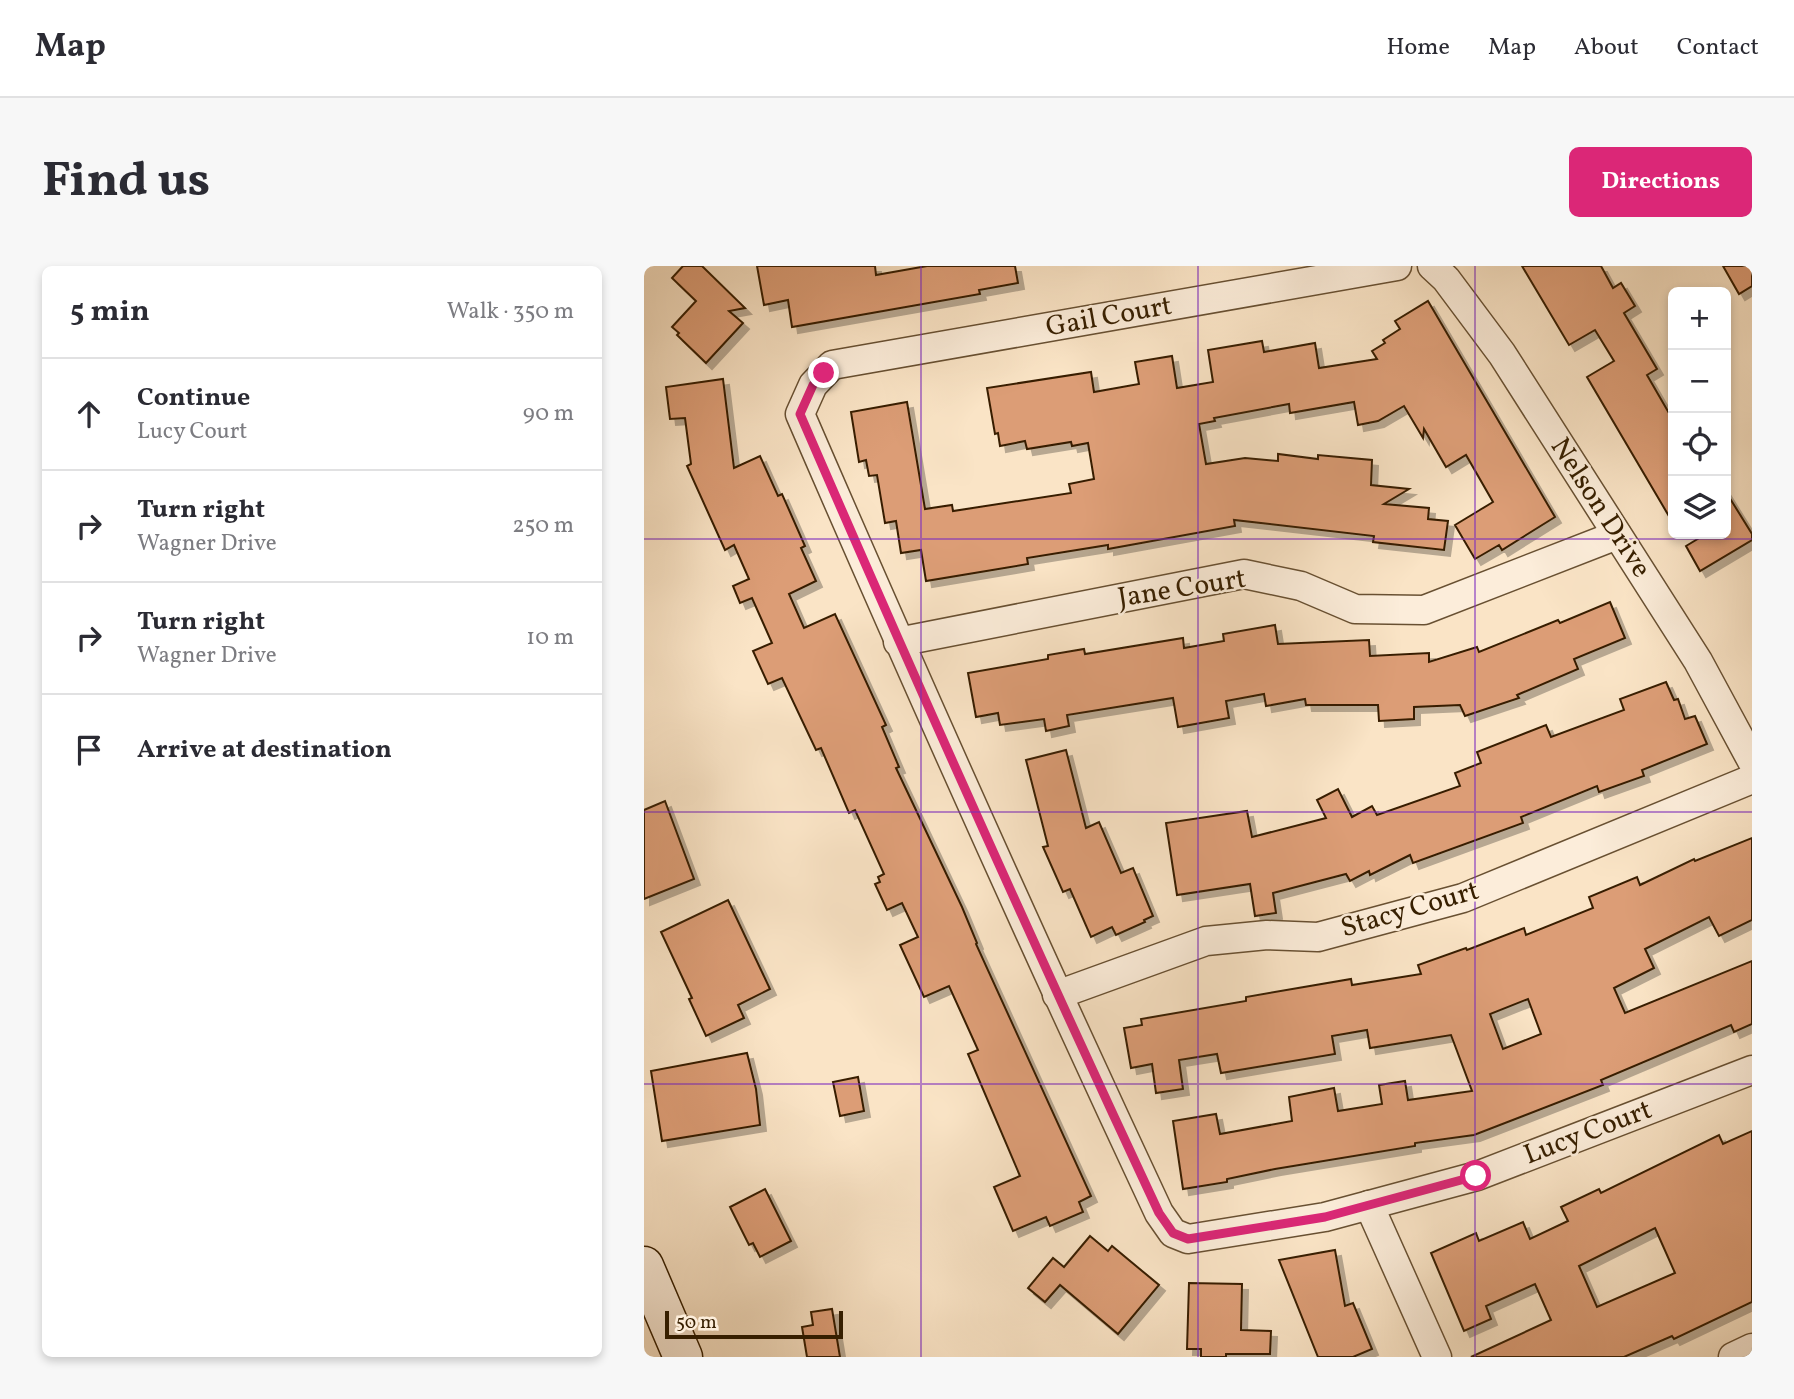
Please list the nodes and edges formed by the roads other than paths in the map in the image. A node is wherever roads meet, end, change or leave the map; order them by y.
1 (1397, 266) edge
2 (1432, 266) edge
3 (1296, 275) edge
4 (1617, 535) junction
5 (898, 642) junction
6 (1752, 761) edge
7 (1752, 779) edge
8 (1057, 995) junction
9 (1752, 1070) edge
10 (1369, 1205) junction
11 (644, 1266) edge
12 (1752, 1348) edge
13 (683, 1357) edge
14 (1437, 1357) edge
15 (1733, 1357) edge

1 - 3 street, Gail Court
2 - 4 street, Nelson Drive
3 - 5 street, Gail Court
4 - 5 street, Jane Court
4 - 6 street, Nelson Drive
5 - 8 street
7 - 8 street, Stacy Court
8 - 10 street, Lucy Court
9 - 10 street, Lucy Court
10 - 14 street
11 - 13 street
12 - 15 street

